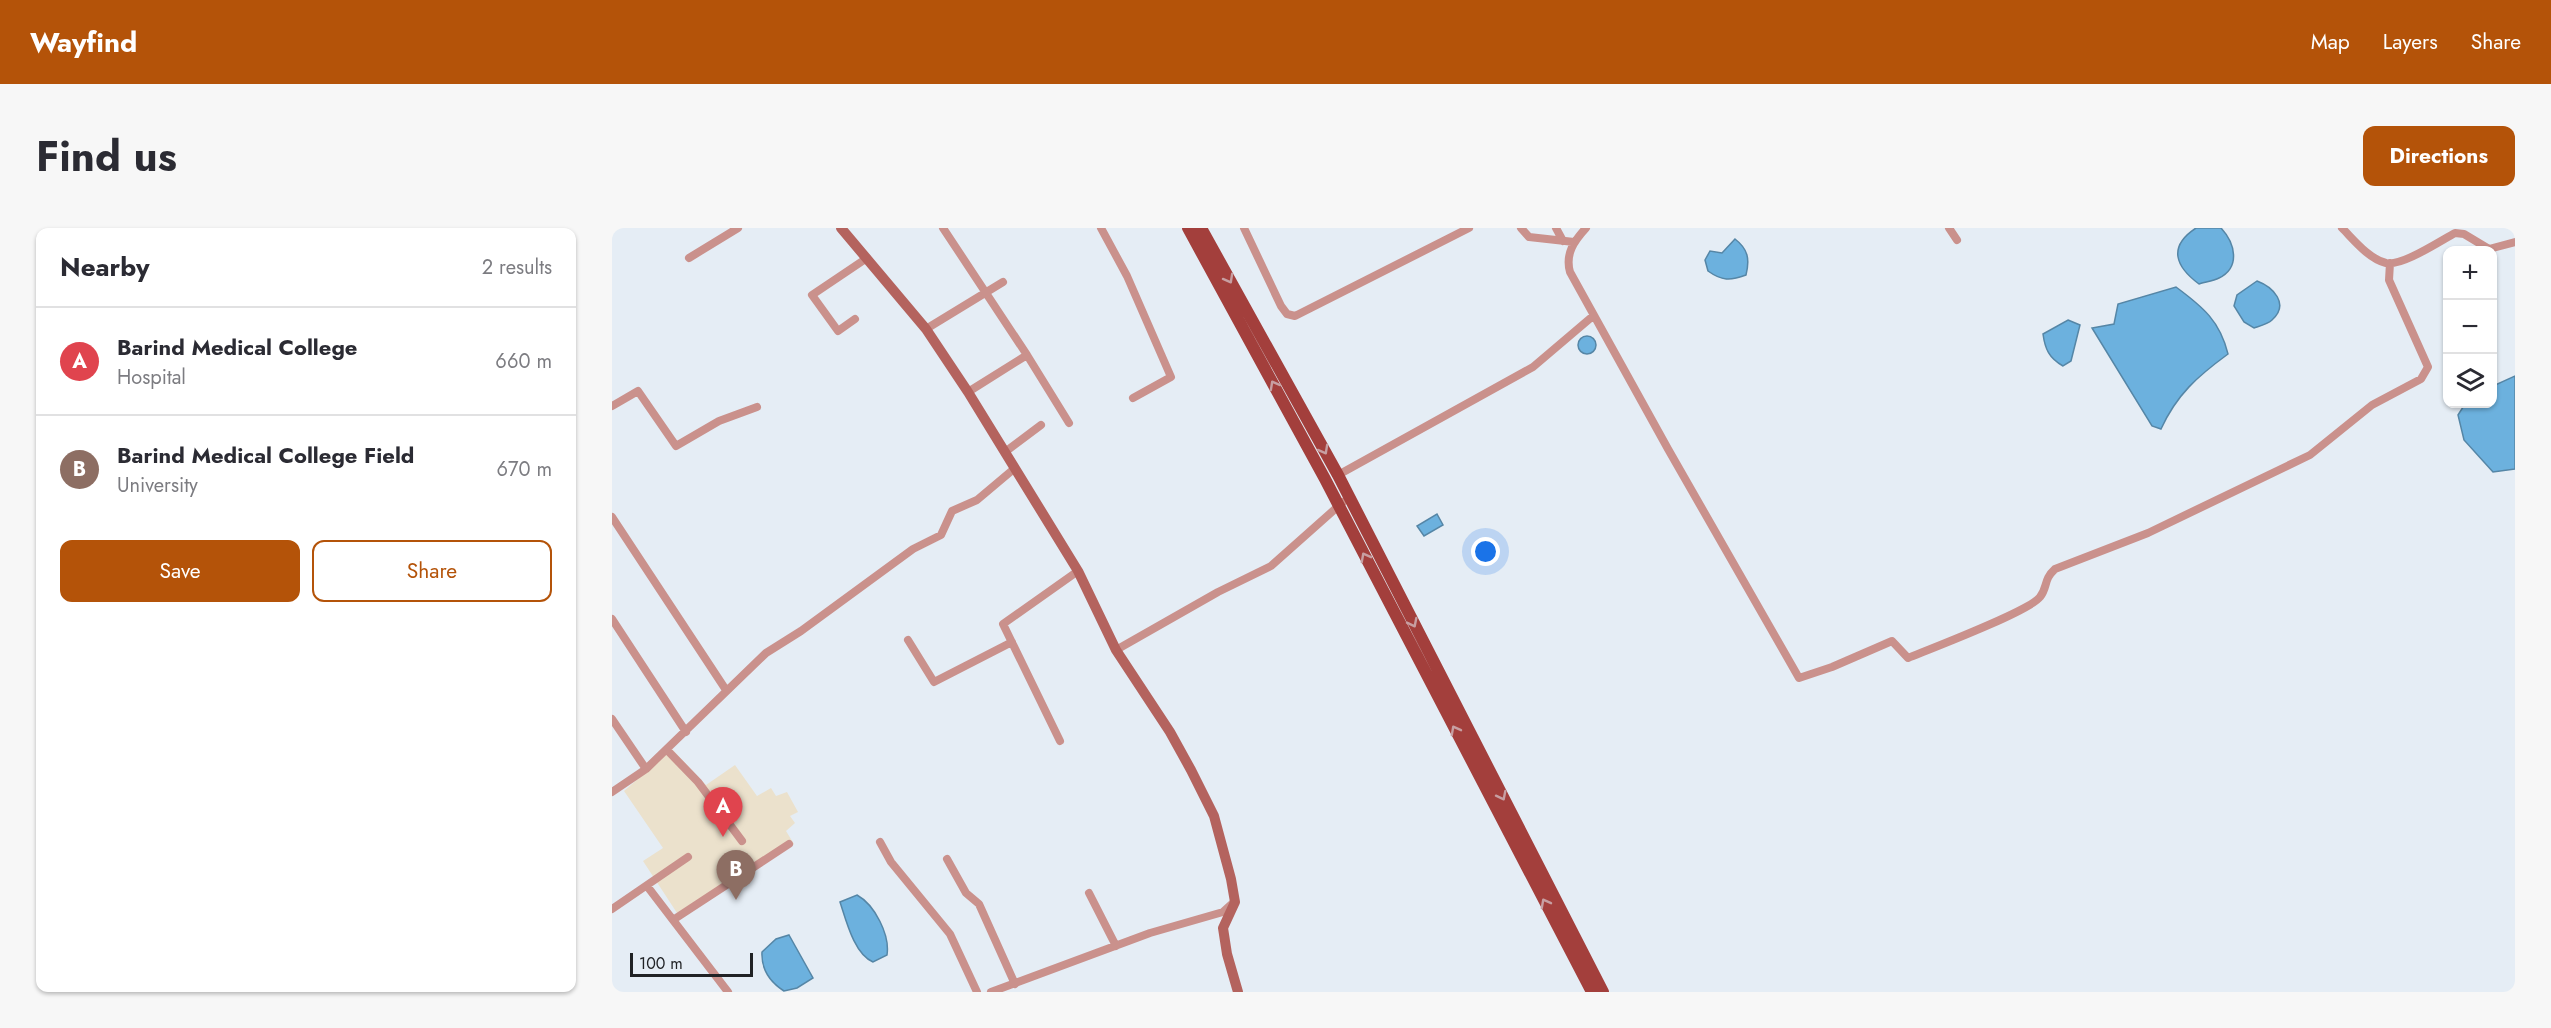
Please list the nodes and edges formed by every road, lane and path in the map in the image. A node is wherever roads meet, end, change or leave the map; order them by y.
1 (738, 228) edge
2 (841, 228) edge
3 (1101, 228) edge
4 (1188, 228) edge
5 (1201, 228) edge
6 (1244, 228) edge
7 (1469, 228) edge
8 (1521, 228) edge
9 (1556, 228) edge
10 (1586, 228) edge
11 (1949, 228) edge
12 (2342, 228) edge
13 (945, 229) edge
14 (1957, 240) dead end
15 (1563, 241) junction
16 (1574, 242) junction
17 (2515, 242) edge
18 (689, 258) dead end
19 (867, 258) junction
20 (2390, 263) junction
21 (1003, 282) dead end
22 (986, 291) junction
23 (1593, 316) junction
24 (855, 319) dead end
25 (926, 329) junction
26 (1027, 356) junction
27 (968, 392) junction
28 (1133, 398) dead end
29 (612, 406) edge
30 (757, 407) dead end
31 (1069, 423) dead end
32 (1041, 425) dead end
33 (1005, 452) junction
34 (1015, 468) junction
35 (1338, 475) junction
36 (1343, 502) junction
37 (612, 518) edge
38 (1078, 571) junction
39 (612, 619) edge
40 (908, 640) dead end
41 (1012, 642) junction
42 (1116, 650) junction
43 (726, 690) junction
44 (612, 719) edge
45 (686, 732) junction
46 (1060, 741) dead end
47 (667, 750) junction
48 (646, 770) junction
49 (612, 792) edge
50 (742, 841) dead end
51 (880, 842) dead end
52 (789, 844) dead end
53 (688, 857) dead end
54 (947, 859) dead end
55 (647, 886) junction
56 (1089, 893) dead end
57 (1235, 902) junction
58 (612, 909) edge
59 (673, 920) junction
60 (1116, 945) junction
61 (1015, 984) junction
62 (728, 992) edge
63 (977, 992) edge
64 (991, 992) edge
65 (1238, 992) edge
66 (1592, 992) edge
67 (1603, 992) edge

1 - 18 street
2 - 19 street
3 - 28 street
36 -> 4 main road
5 -> 35 main road
6 - 7 street
8 - 15 street
9 - 15 street
10 - 16 street
11 - 14 street
12 - 20 street
13 - 22 street
15 - 16 street
16 - 23 street
17 - 20 street
19 - 24 street
19 - 25 street
20 - 23 street
21 - 22 street
22 - 25 street
22 - 26 street
23 - 35 street
25 - 27 street
26 - 27 street
26 - 31 street
27 - 33 street
29 - 30 street
32 - 33 street
33 - 34 street
34 - 38 street
34 - 43 street
35 - 36 main road
36 - 42 street
66 -> 36 main road
36 -> 67 main road
37 - 43 street
38 - 41 street
38 - 42 street
39 - 45 street
40 - 41 street
41 - 46 street
42 - 57 street
43 - 45 street
44 - 48 street
45 - 47 street
47 - 48 street
47 - 50 street
48 - 49 street
51 - 63 street
52 - 59 street
53 - 55 street
54 - 61 street
55 - 58 street
55 - 59 street
56 - 60 street
57 - 60 street
57 - 65 street
59 - 62 street
60 - 61 street
61 - 64 street

